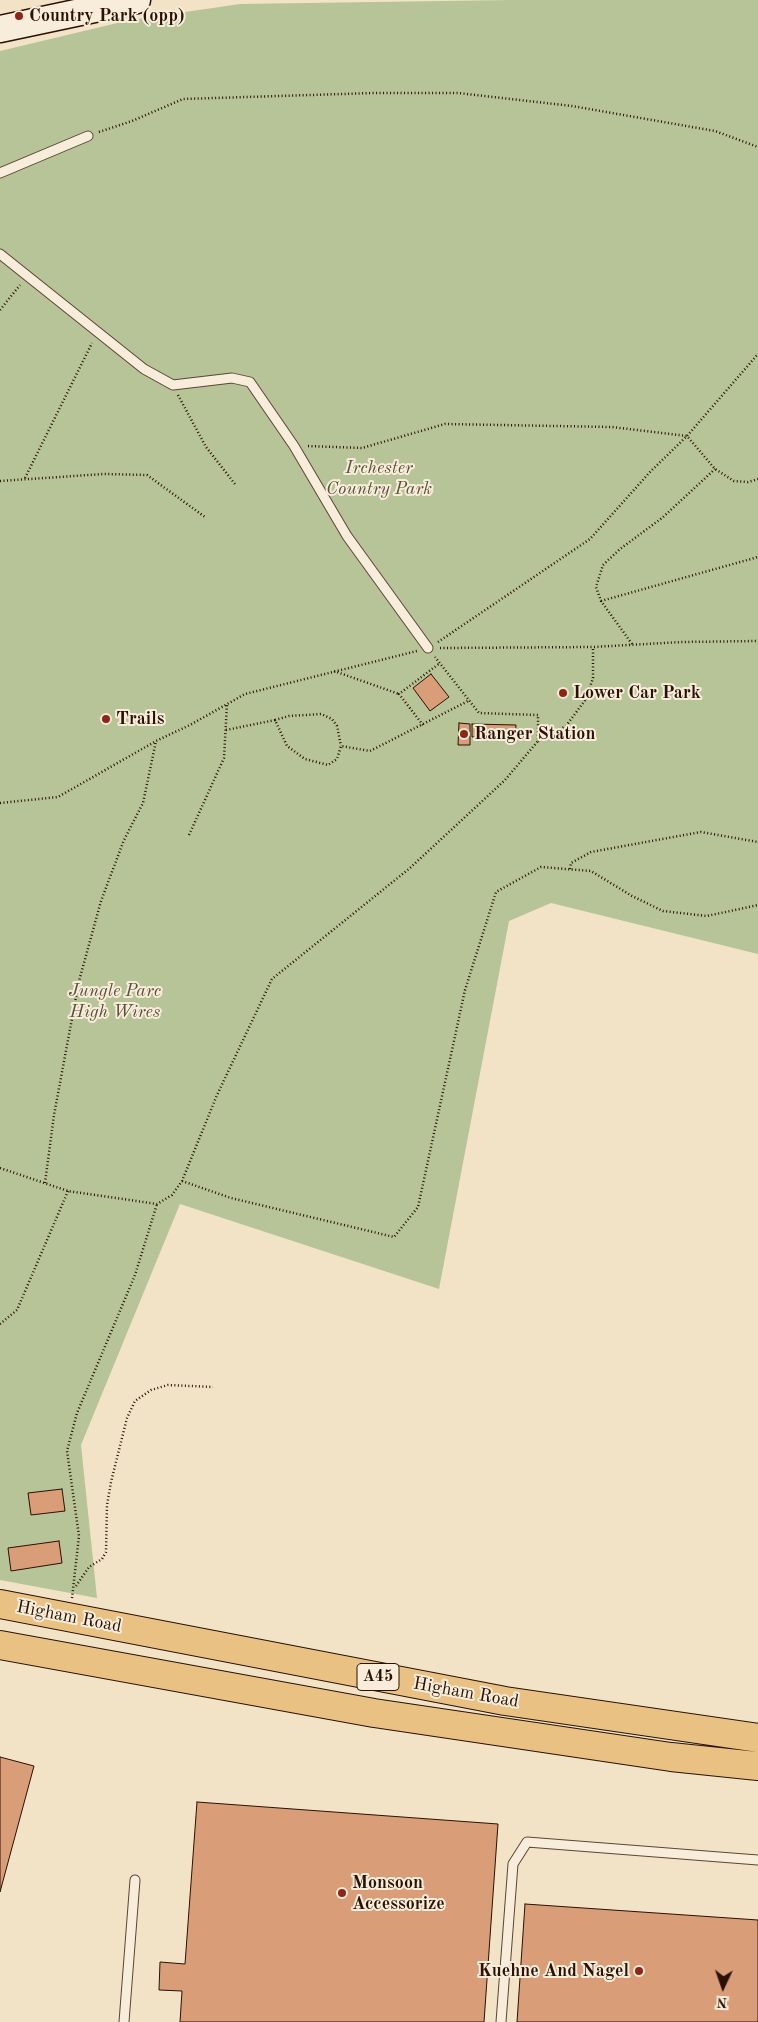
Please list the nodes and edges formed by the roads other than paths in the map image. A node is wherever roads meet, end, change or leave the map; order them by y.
1 (137, 0) edge
2 (0, 29) edge
3 (88, 136) road end
4 (0, 173) edge
5 (0, 254) edge
6 (428, 648) road end
7 (0, 1604) edge
8 (0, 1644) edge
9 (758, 1738) edge
10 (758, 1766) edge
11 (758, 1860) edge
12 (135, 1880) dead end
13 (124, 2022) edge
14 (501, 2022) edge

1 - 2 main road
3 - 4 lane
5 - 6 lane
7 - 9 highway, Higham Road / A45
8 - 10 highway, Higham Road / A45
11 - 14 lane
12 - 13 lane

